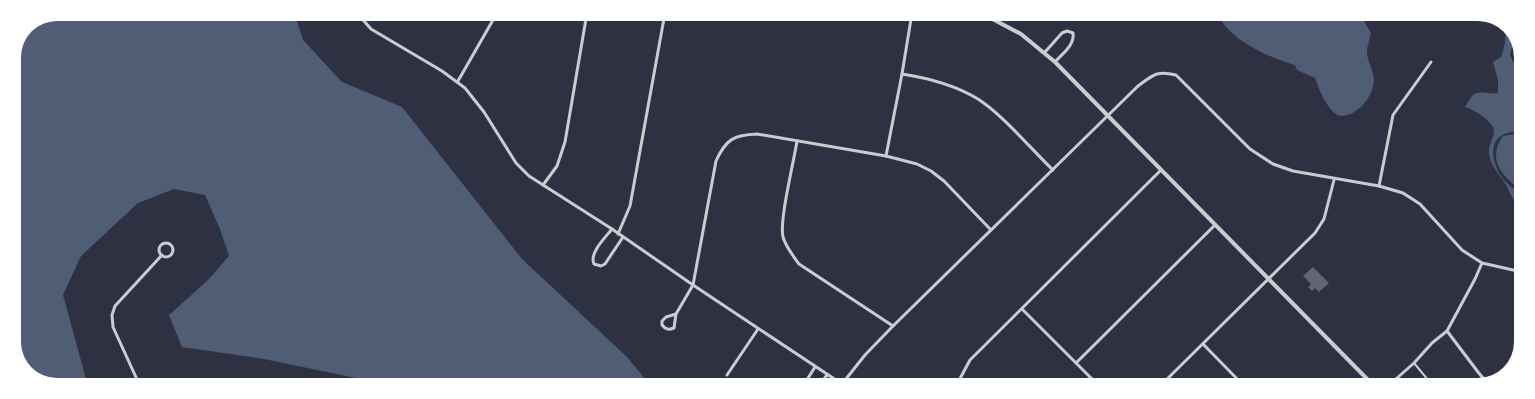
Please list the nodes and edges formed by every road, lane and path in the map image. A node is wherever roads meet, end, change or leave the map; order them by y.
1 (364, 21) edge
2 (492, 21) edge
3 (586, 21) edge
4 (664, 21) edge
5 (911, 21) edge
6 (1000, 21) edge
7 (1045, 52) junction
8 (1055, 62) junction
9 (1431, 62) dead end
10 (902, 74) junction
11 (458, 82) junction
12 (1108, 116) junction
13 (797, 142) junction
14 (886, 156) junction
15 (1052, 170) junction
16 (1161, 170) junction
17 (1334, 180) junction
18 (543, 185) junction
19 (1380, 186) junction
20 (1215, 225) junction
21 (612, 229) junction
22 (991, 230) junction
23 (618, 234) junction
24 (623, 237) junction
25 (162, 255) junction
26 (1482, 263) junction
27 (1514, 270) edge
28 (1268, 279) junction
29 (693, 285) junction
30 (1022, 309) junction
31 (676, 314) junction
32 (893, 326) junction
33 (758, 329) junction
34 (1447, 330) junction
35 (1203, 344) junction
36 (1076, 363) junction
37 (1414, 363) junction
38 (814, 367) junction
39 (727, 375) dead end
40 (827, 375) junction
41 (1483, 377) edge
42 (136, 378) edge
43 (808, 378) edge
44 (825, 378) edge
45 (832, 378) edge
46 (848, 378) edge
47 (960, 378) edge
48 (1091, 378) edge
49 (1168, 378) edge
50 (1236, 378) edge
51 (1366, 378) edge
52 (1397, 378) edge
53 (1426, 378) edge

1 - 11 street
2 - 11 street
3 - 18 street
4 - 23 street
5 - 10 street
6 - 7 street
7 - 8 street
7 - 8 street
8 - 12 street
9 - 19 street
10 - 14 street
10 - 15 street
11 - 18 street
12 - 15 street
12 - 16 street
12 - 17 street
13 - 14 street
13 - 29 street
13 - 32 street
14 - 22 street
15 - 22 street
16 - 20 street
16 - 30 street
17 - 19 street
17 - 28 street
18 - 21 street
19 - 26 street
20 - 28 street
20 - 36 street
21 - 23 street
21 - 24 street
22 - 32 street
23 - 24 street
24 - 29 street
25 - 25 street
25 - 42 street
26 - 27 street
26 - 34 street
28 - 35 street
28 - 51 street
29 - 31 street
29 - 33 street
30 - 36 street
30 - 47 street
31 - 31 street
32 - 46 street
33 - 38 street
33 - 39 street
34 - 37 street
34 - 41 street
35 - 49 street
35 - 50 street
36 - 48 street
37 - 52 street
37 - 53 lane
38 - 40 street
38 - 43 street
40 - 44 street
40 - 45 street

